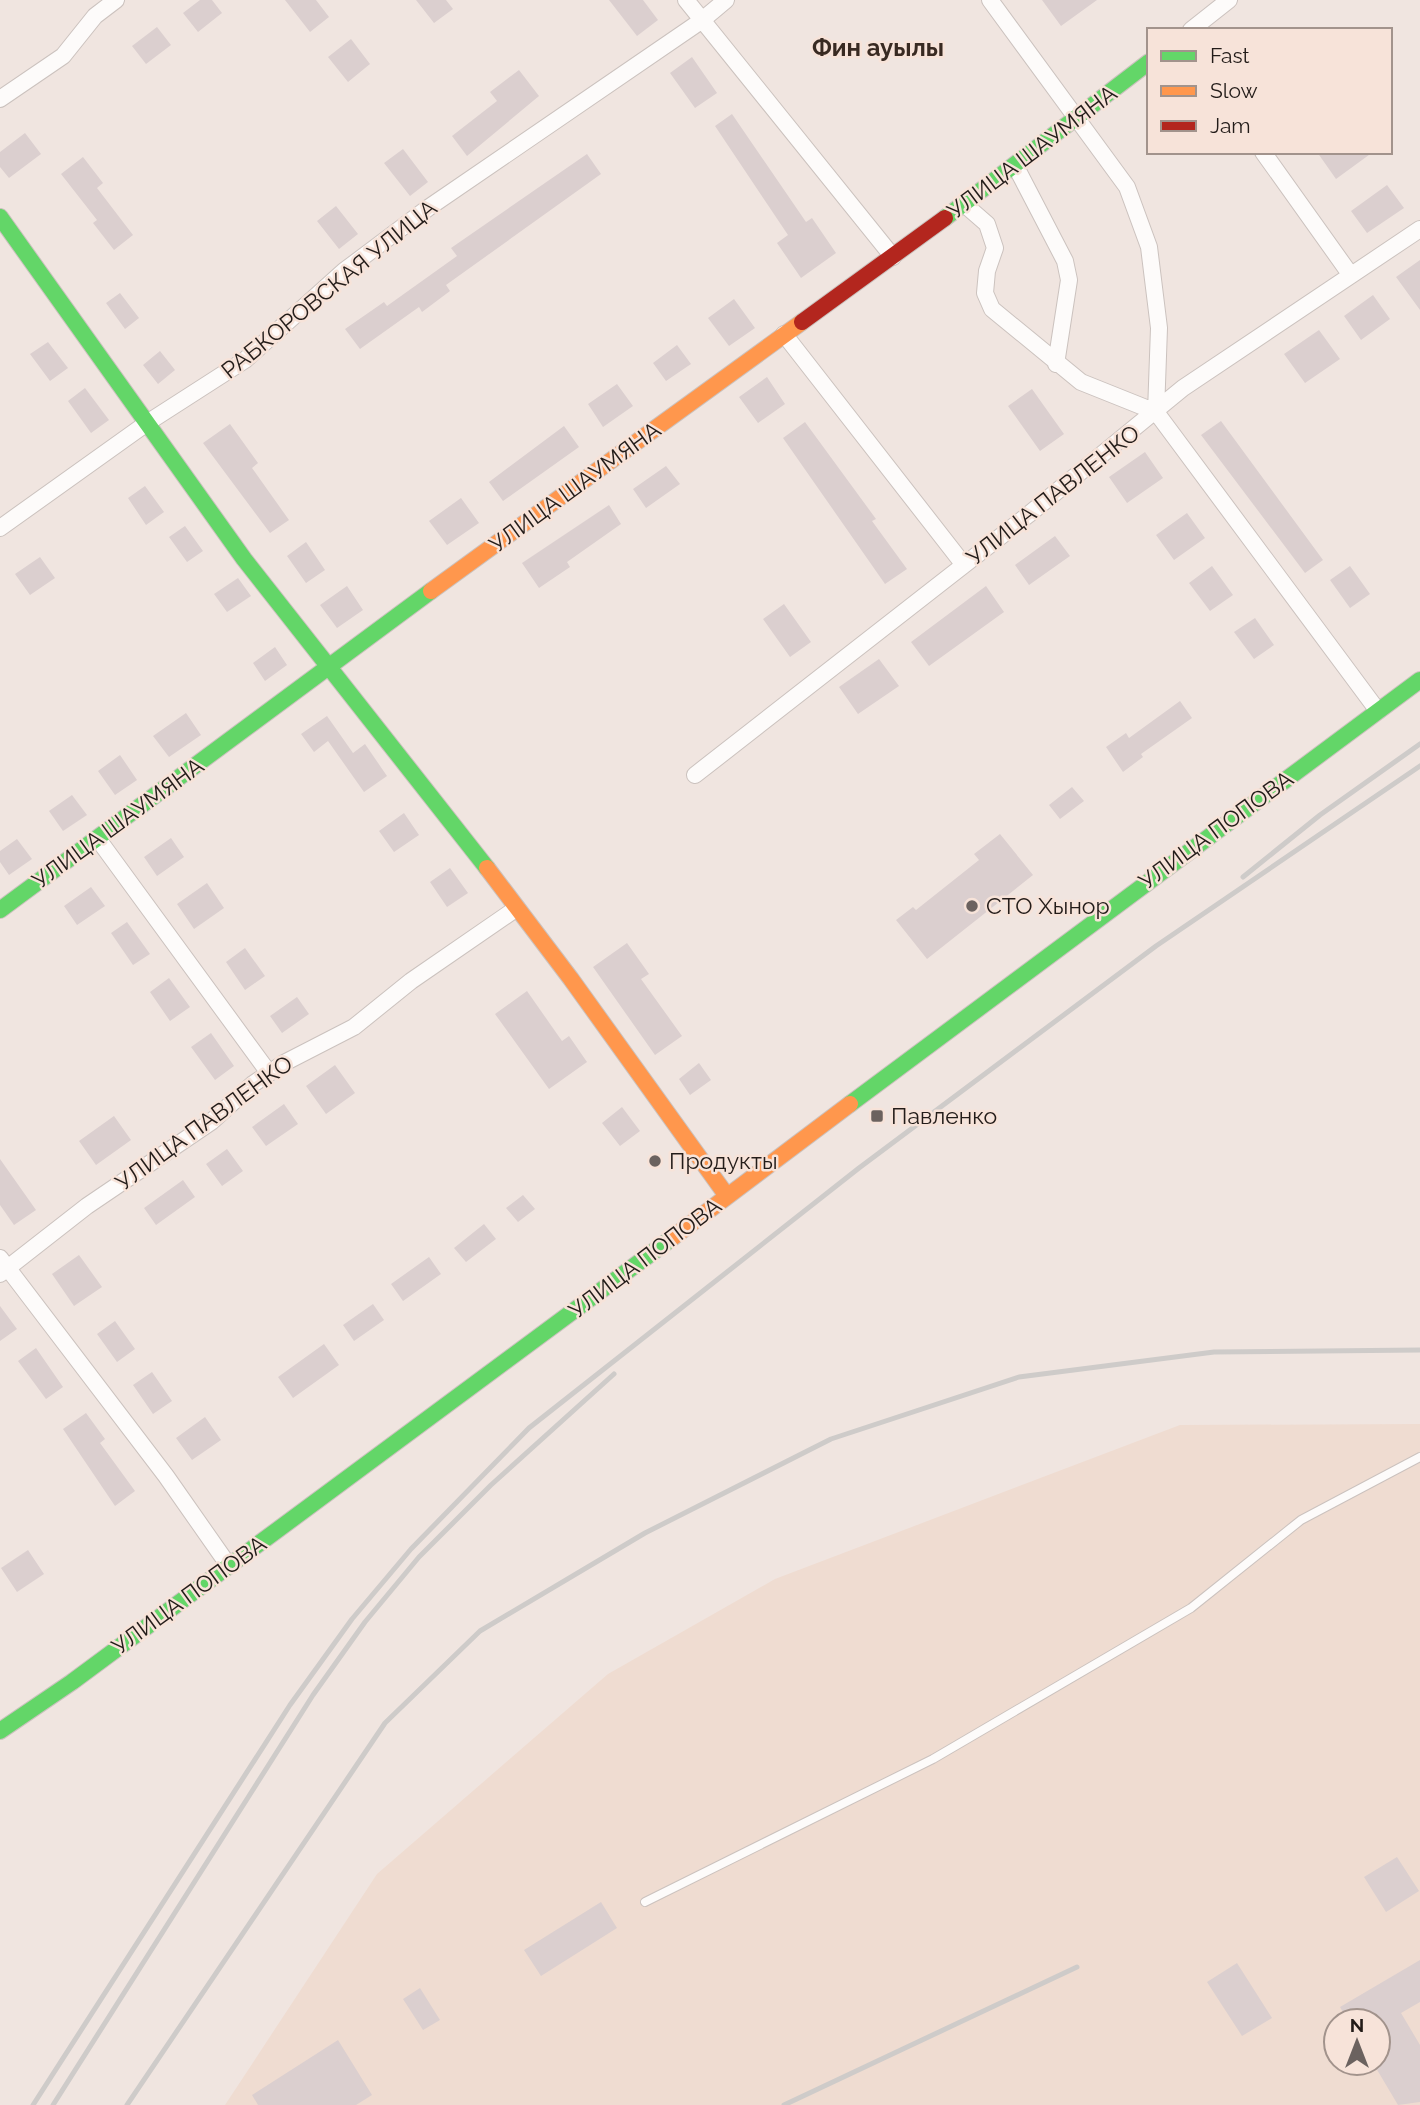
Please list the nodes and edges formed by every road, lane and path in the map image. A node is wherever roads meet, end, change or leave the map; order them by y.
1 (116, 0) edge
2 (686, 0) edge
3 (726, 0) edge
4 (990, 0) edge
5 (1229, 0) edge
6 (701, 21) junction
7 (1194, 28) edge
8 (1147, 64) edge
9 (0, 99) edge
10 (1076, 118) junction
11 (1264, 154) edge
12 (1015, 165) junction
13 (964, 204) junction
14 (0, 217) edge
15 (1420, 229) edge
16 (892, 257) junction
17 (1350, 274) junction
18 (784, 334) junction
19 (1055, 364) junction
20 (1156, 412) junction
21 (147, 423) junction
22 (0, 528) edge
23 (964, 565) junction
24 (329, 665) junction
25 (1420, 680) edge
26 (1378, 711) junction
27 (695, 775) dead end
28 (98, 839) junction
29 (517, 908) junction
30 (0, 910) edge
31 (269, 1073) junction
32 (727, 1196) junction
33 (3, 1267) edge
34 (1420, 1457) edge
35 (229, 1566) junction
36 (0, 1731) edge
37 (645, 1902) dead end

1 - 9 street
2 - 6 street
3 - 6 street, РАБКОРОВСКАЯ УЛИЦА
4 - 10 street
5 - 7 street
6 - 16 street
6 - 21 street, РАБКОРОВСКАЯ УЛИЦА
8 - 10 street, УЛИЦА ШАУМЯНА
10 - 12 street, УЛИЦА ШАУМЯНА
10 - 20 street
11 - 17 street
12 - 13 street, УЛИЦА ШАУМЯНА
12 - 19 street
13 - 16 street, УЛИЦА ШАУМЯНА
13 - 19 street
14 - 21 street
15 - 17 street, УЛИЦА ПАВЛЕНКО
16 - 18 street, УЛИЦА ШАУМЯНА
17 - 20 street, УЛИЦА ПАВЛЕНКО
18 - 23 street
18 - 24 street, УЛИЦА ШАУМЯНА
19 - 20 street
20 - 23 street, УЛИЦА ПАВЛЕНКО
20 - 26 street
21 - 22 street, РАБКОРОВСКАЯ УЛИЦА
21 - 24 street
23 - 27 street, УЛИЦА ПАВЛЕНКО
24 - 28 street, УЛИЦА ШАУМЯНА
24 - 29 street
25 - 26 street, УЛИЦА ПОПОВА
26 - 32 street, УЛИЦА ПОПОВА
28 - 30 street, УЛИЦА ШАУМЯНА
28 - 31 street
29 - 31 street, УЛИЦА ПАВЛЕНКО
29 - 32 street
31 - 33 street, УЛИЦА ПАВЛЕНКО
32 - 35 street, УЛИЦА ПОПОВА
33 - 35 street
34 - 37 lane
35 - 36 street, УЛИЦА ПОПОВА

